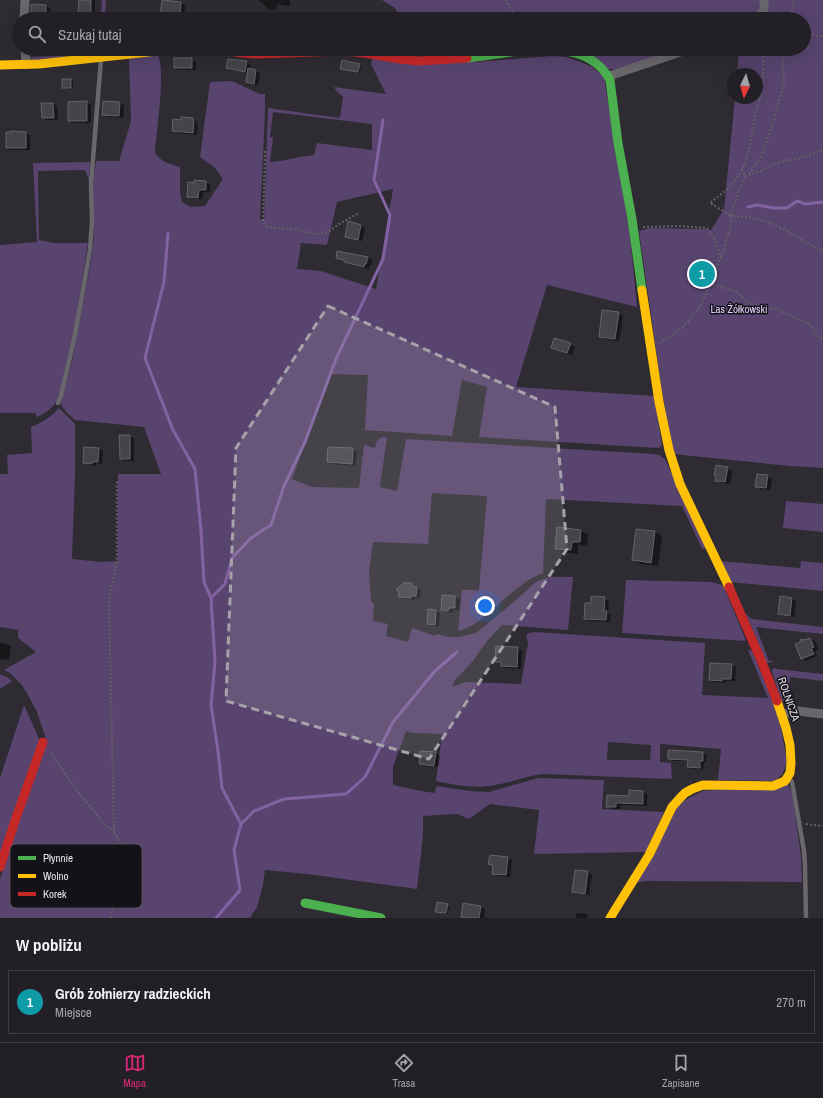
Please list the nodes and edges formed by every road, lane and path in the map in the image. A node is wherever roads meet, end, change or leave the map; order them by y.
1 (24, 0) edge
2 (506, 0) edge
3 (764, 0) edge
4 (793, 0) edge
5 (24, 12) edge
6 (513, 12) edge
7 (762, 12) edge
8 (792, 12) edge
9 (811, 35) edge
10 (823, 36) edge
11 (25, 56) edge
12 (110, 56) edge
13 (380, 56) edge
14 (481, 56) edge
15 (582, 56) edge
16 (668, 56) edge
17 (763, 56) edge
18 (784, 56) edge
19 (101, 57) junction
20 (0, 65) edge
21 (26, 65) junction
22 (609, 76) junction
23 (823, 150) edge
24 (265, 151) dead end
25 (742, 169) junction
26 (749, 174) junction
27 (745, 176) junction
28 (359, 213) dead end
29 (731, 216) junction
30 (633, 228) junction
31 (823, 250) edge
32 (722, 257) junction
33 (709, 283) junction
34 (823, 340) edge
35 (651, 348) junction
36 (58, 403) dead end
37 (117, 481) dead end
38 (782, 714) junction
39 (823, 714) edge
40 (43, 742) joint
41 (788, 777) junction
42 (798, 823) junction
43 (823, 826) edge
44 (114, 832) junction
45 (121, 844) edge
46 (0, 867) edge
47 (305, 903) dead end
48 (113, 908) edge
49 (110, 918) edge
50 (380, 918) edge
51 (610, 918) edge
52 (806, 918) edge

1 - 5 street
2 - 6 path
3 - 7 street
4 - 8 path
9 - 10 path
11 - 21 street
12 - 19 street
13 - 14 street
15 - 22 street
16 - 22 street
17 - 25 path
18 - 26 path
19 - 21 street
19 - 36 lane
20 - 21 street
22 - 30 street, ROLNICZA
23 - 26 path
24 - 28 path
25 - 27 path
25 - 29 path
26 - 27 path
27 - 29 path
29 - 31 path
29 - 32 path
30 - 32 path
30 - 35 street, ROLNICZA
32 - 33 path
33 - 34 path
33 - 35 path
35 - 38 street, ROLNICZA
37 - 44 path
38 - 39 street
38 - 41 street, ROLNICZA
40 - 44 path
40 - 46 street
41 - 42 lane
41 - 51 street
42 - 43 path
42 - 52 lane
44 - 45 path
47 - 50 street
48 - 49 path

